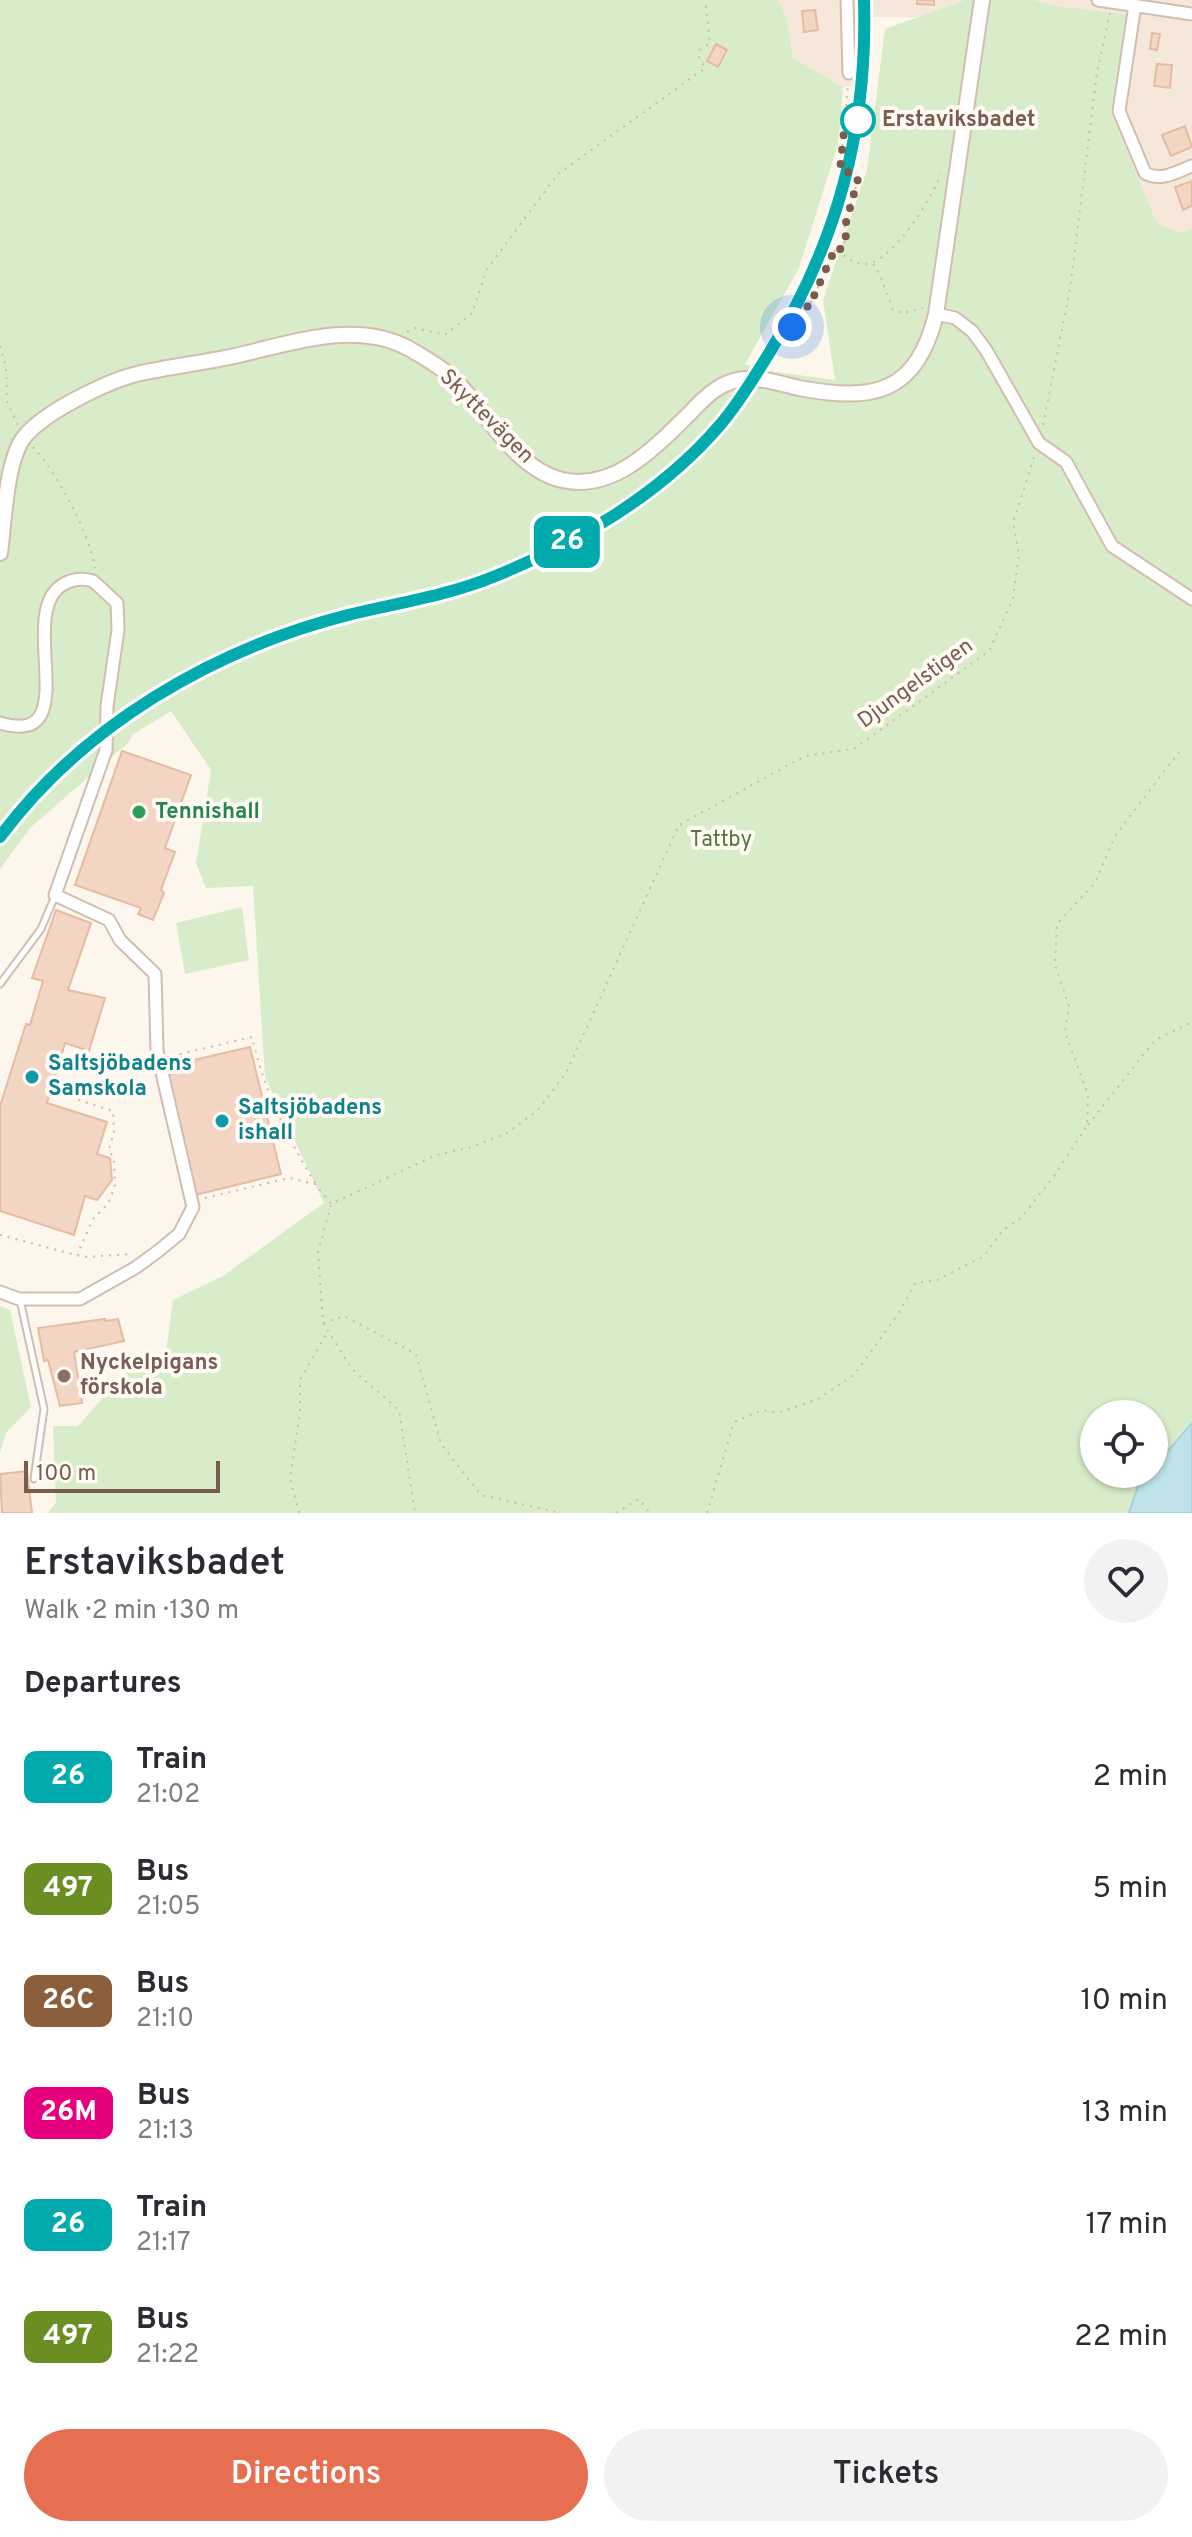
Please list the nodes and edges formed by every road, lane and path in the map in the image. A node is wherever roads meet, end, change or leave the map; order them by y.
1 (705, 0) edge
2 (847, 0) edge
3 (982, 0) edge
4 (1098, 0) edge
5 (1112, 2) junction
6 (1135, 5) junction
7 (1192, 14) edge
8 (849, 73) joint
9 (946, 162) dead end
10 (1192, 166) edge
11 (852, 181) dead end
12 (830, 247) junction
13 (837, 250) junction
14 (872, 263) junction
15 (804, 305) junction
16 (932, 310) junction
17 (792, 327) dead end
18 (388, 342) junction
19 (0, 346) edge
20 (23, 437) junction
21 (1039, 443) junction
22 (0, 553) edge
23 (98, 584) junction
24 (1192, 599) edge
25 (0, 723) edge
26 (1179, 752) dead end
27 (55, 895) junction
28 (0, 984) edge
29 (1192, 1022) edge
30 (159, 1059) junction
31 (63, 1095) dead end
32 (1087, 1126) junction
33 (315, 1184) junction
34 (331, 1204) junction
35 (193, 1207) junction
36 (0, 1235) edge
37 (157, 1252) junction
38 (77, 1255) junction
39 (0, 1292) edge
40 (19, 1299) junction
41 (323, 1323) junction
42 (329, 1330) junction
43 (34, 1479) dead end
44 (299, 1513) edge
45 (415, 1513) edge
46 (561, 1513) edge
47 (616, 1513) edge
48 (650, 1513) edge
49 (707, 1513) edge

1 - 18 path
2 - 8 street
3 - 16 street, Skyttevägen
4 - 5 street
5 - 6 street
5 - 21 path, Djungelstigen
6 - 7 street
6 - 10 street
8 - 13 path
9 - 14 path
11 - 12 path
12 - 13 path
12 - 15 path
13 - 14 path
13 - 15 path
14 - 16 path
15 - 17 path
16 - 18 street, Skyttevägen
16 - 21 street
18 - 20 street, Skyttevägen
19 - 20 path
20 - 22 street
20 - 23 path
21 - 24 street
21 - 34 path, Djungelstigen
23 - 25 street
23 - 27 street, bridge
26 - 32 path
27 - 28 lane
27 - 30 street
29 - 32 path
30 - 33 path
30 - 35 street
31 - 38 path
32 - 49 path
33 - 34 path
33 - 35 path
34 - 41 path
35 - 37 street
36 - 38 path
37 - 38 path
37 - 40 street
39 - 40 street
40 - 43 lane
41 - 42 path
41 - 46 path
42 - 44 path
42 - 45 path
47 - 48 path

